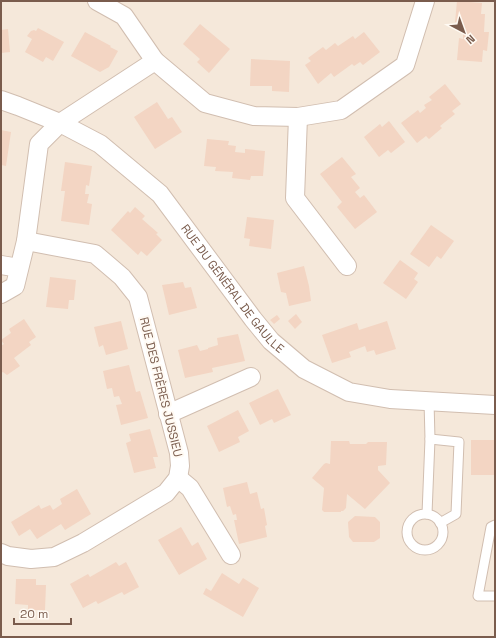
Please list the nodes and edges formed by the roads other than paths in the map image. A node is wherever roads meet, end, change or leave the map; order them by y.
1 (97, 1) edge
2 (425, 1) edge
3 (155, 61) junction
4 (1, 100) edge
5 (298, 117) junction
6 (60, 123) junction
7 (26, 241) junction
8 (1, 265) edge
9 (347, 266) dead end
10 (19, 268) junction
11 (1, 294) edge
12 (251, 377) dead end
13 (429, 401) junction
14 (495, 405) edge
15 (168, 414) junction
16 (430, 439) junction
17 (178, 478) junction
18 (427, 514) junction
19 (440, 523) junction
20 (495, 525) edge
21 (1, 553) edge
22 (231, 555) dead end
23 (495, 596) edge

1 - 3 street
2 - 5 street
3 - 5 street
3 - 6 street
4 - 6 street, RUE DU GÉNÉRAL DE GAULLE
5 - 9 street
6 - 7 street
6 - 13 street, RUE DU GÉNÉRAL DE GAULLE
7 - 10 street
7 - 15 street, RUE DES FRÈRES JUSSIEU
8 - 10 street
10 - 11 street
12 - 15 street
13 - 14 street, RUE DU GÉNÉRAL DE GAULLE
13 - 16 lane
15 - 17 street, RUE DES FRÈRES JUSSIEU
16 - 18 lane
16 - 19 lane
17 - 21 street
17 - 22 street
18 - 19 lane
18 - 19 lane
20 - 23 lane

